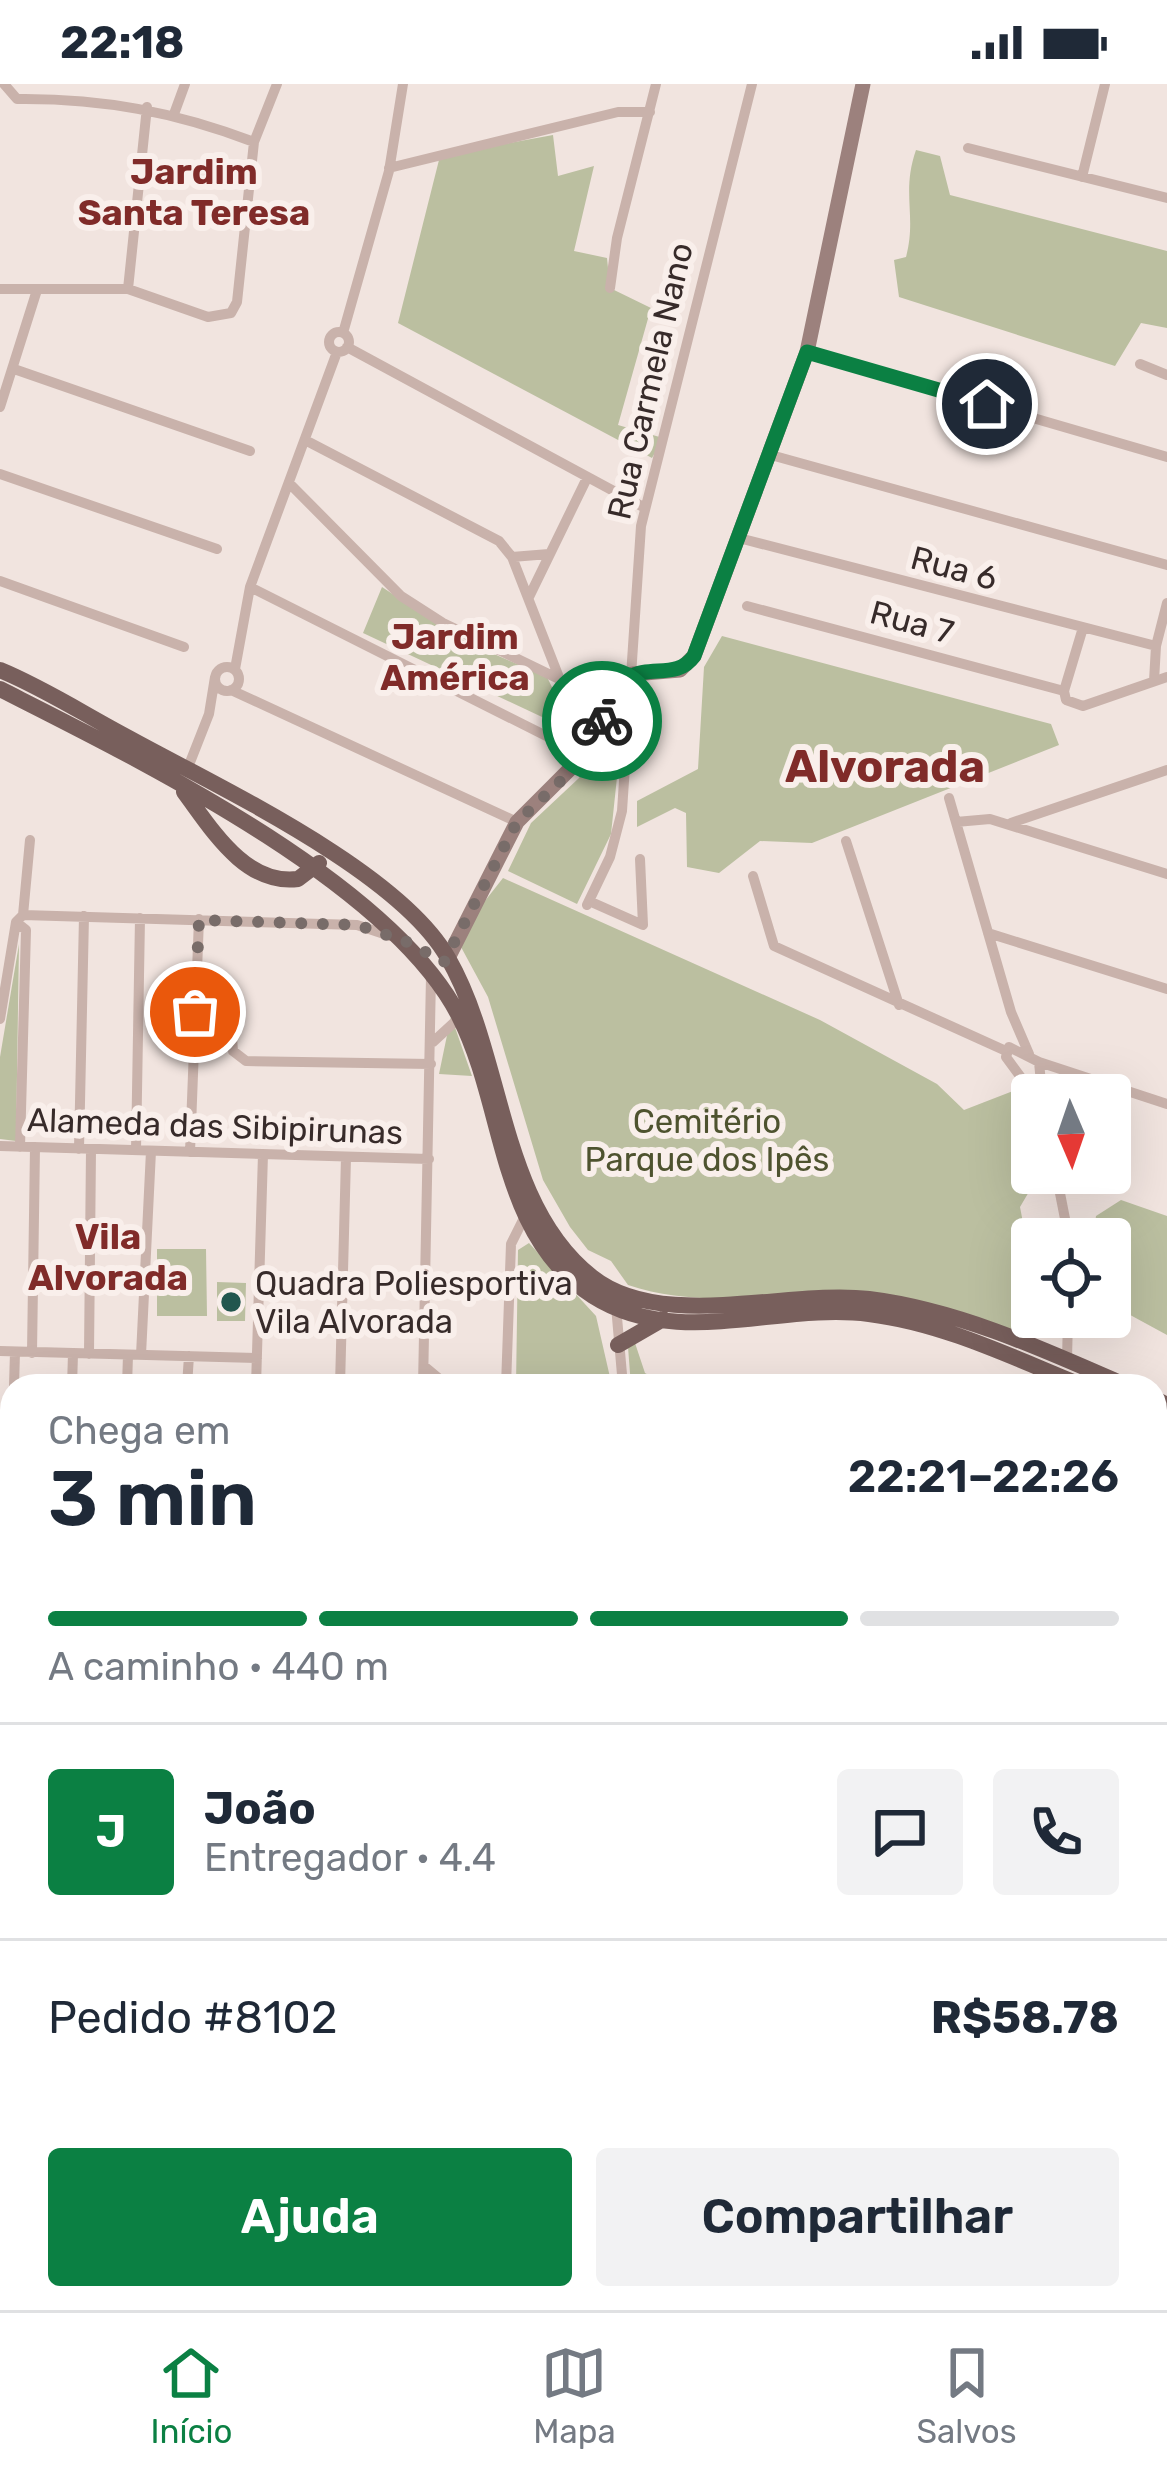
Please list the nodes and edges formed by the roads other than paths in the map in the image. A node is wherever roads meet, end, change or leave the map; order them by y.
1 (91, 84) edge
2 (184, 84) edge
3 (277, 84) edge
4 (403, 84) edge
5 (656, 84) edge
6 (752, 84) edge
7 (863, 84) edge
8 (1106, 84) edge
9 (2, 89) edge
10 (86, 98) junction
11 (147, 107) junction
12 (650, 112) junction
13 (174, 114) junction
14 (254, 142) junction
15 (968, 148) dead end
16 (389, 168) junction
17 (1082, 177) junction
18 (1167, 198) edge
19 (610, 288) dead end
20 (0, 289) edge
21 (128, 289) junction
22 (37, 290) junction
23 (342, 349) junction
24 (807, 352) junction
25 (1140, 364) dead end
26 (14, 369) junction
27 (1167, 375) edge
28 (0, 407) edge
29 (305, 440) junction
30 (250, 451) dead end
31 (771, 455) junction
32 (1167, 457) edge
33 (0, 474) edge
34 (587, 478) junction
35 (289, 483) junction
36 (645, 508) junction
37 (739, 538) junction
38 (217, 549) dead end
39 (549, 554) junction
40 (512, 557) junction
41 (1167, 566) edge
42 (0, 580) edge
43 (250, 586) junction
44 (529, 597) junction
45 (1167, 603) edge
46 (747, 606) dead end
47 (1082, 631) junction
48 (237, 639) junction
49 (1156, 646) junction
50 (184, 647) dead end
51 (0, 670) edge
52 (237, 672) junction
53 (216, 674) junction
54 (633, 674) junction
55 (1161, 679) edge
56 (561, 680) junction
57 (0, 688) edge
58 (229, 690) junction
59 (1064, 691) junction
60 (263, 704) junction
61 (208, 714) junction
62 (586, 752) junction
63 (1167, 770) edge
64 (184, 777) junction
65 (949, 798) dead end
66 (517, 822) junction
67 (956, 823) junction
68 (1009, 824) junction
69 (30, 840) dead end
70 (846, 841) dead end
71 (327, 851) junction
72 (640, 859) dead end
73 (315, 869) junction
74 (1167, 874) edge
75 (753, 876) dead end
76 (397, 898) junction
77 (84, 916) junction
78 (379, 916) junction
79 (140, 918) junction
80 (19, 919) junction
81 (199, 920) junction
82 (357, 925) junction
83 (988, 933) junction
84 (408, 944) junction
85 (448, 958) junction
86 (430, 973) junction
87 (1167, 989) edge
88 (899, 1005) junction
89 (1011, 1012) junction
90 (460, 1017) junction
91 (0, 1019) edge
92 (232, 1038) dead end
93 (431, 1045) junction
94 (1008, 1049) junction
95 (1034, 1058) junction
96 (431, 1064) junction
97 (1070, 1073) joint
98 (1027, 1074) edge
99 (1036, 1074) edge
100 (1167, 1104) edge
101 (0, 1146) edge
102 (20, 1147) junction
103 (35, 1148) junction
104 (85, 1149) junction
105 (136, 1150) junction
106 (151, 1151) junction
107 (190, 1152) junction
108 (263, 1154) junction
109 (346, 1157) junction
110 (429, 1160) junction
111 (524, 1218) junction
112 (550, 1232) junction
113 (617, 1300) junction
114 (665, 1318) junction
115 (1068, 1338) edge
116 (617, 1346) junction
117 (0, 1352) edge
118 (16, 1352) junction
119 (32, 1353) junction
120 (73, 1354) junction
121 (89, 1354) junction
122 (134, 1355) junction
123 (188, 1356) junction
124 (257, 1358) junction
125 (1067, 1360) junction
126 (424, 1366) junction
127 (1048, 1372) junction
128 (15, 1374) edge
129 (72, 1374) edge
130 (130, 1374) edge
131 (188, 1374) edge
132 (256, 1374) edge
133 (340, 1374) edge
134 (424, 1374) edge
135 (434, 1374) edge
136 (506, 1374) edge
137 (621, 1374) edge
138 (1053, 1374) edge
139 (1099, 1374) edge

1 - 10 street
2 - 13 street
3 - 14 street
4 - 16 street
5 - 12 street
6 - 36 street, Rua Carmela Nano
7 - 24 street
8 - 17 street
9 - 10 street
10 - 11 street
11 - 13 street
11 - 21 street
12 - 16 street
12 - 19 street
13 - 14 street
14 - 21 street
15 - 17 street
16 - 23 street
17 - 18 street
20 - 22 street
21 - 22 street
22 - 26 street
23 - 29 street
23 - 34 street
24 - 31 street
24 - 32 street
25 - 27 street
26 - 28 street
26 - 30 street
29 - 35 street
29 - 40 street
31 - 37 street
31 - 41 street
33 - 38 street
34 - 36 street
34 - 39 street
35 - 43 street
35 - 56 street
36 - 54 street, Rua Carmela Nano
37 - 47 street, Rua 6
37 - 54 street
39 - 40 street
39 - 44 street
40 - 44 street
42 - 50 street
43 - 48 street
43 - 62 street
44 - 56 street
45 - 49 street
46 - 59 street, Rua 7
47 - 49 street, Rua 6
47 - 59 street
48 - 52 street
48 - 53 street
49 - 55 street
51 - 64 main road
52 - 53 street
52 - 58 street
52 - 60 street
53 - 58 street
53 - 61 street
54 - 62 street
54 - 72 street, Rua Carmela Nano
55 - 59 street, Rua 7
56 - 62 street
57 - 64 main road
58 - 60 street
58 - 61 street
60 - 66 street
61 - 64 street
62 - 66 street
63 - 68 street
64 - 71 main road
64 - 73 main road
64 - 73 main road
65 - 67 street
66 - 85 street
67 - 68 street
67 - 83 street
68 - 74 street
69 - 80 street
70 - 88 street
71 - 73 main road
71 - 76 main road
73 - 78 main road
75 - 88 street
76 - 78 main road
76 - 85 main road
77 - 79 street
77 - 80 street
77 - 104 street
78 - 82 street
78 - 84 main road
79 - 81 street
79 - 105 street
80 - 91 street
80 - 102 street
81 - 82 street
81 - 107 street
82 - 84 street
83 - 87 street
83 - 89 street
84 - 85 main road
84 - 86 main road
85 - 112 main road
86 - 90 main road
86 - 93 street
88 - 94 street
89 - 94 street
89 - 95 street
90 - 93 street
90 - 111 main road
92 - 96 street
93 - 96 street
94 - 95 street
94 - 98 street
95 - 97 street
95 - 99 street
96 - 110 street
97 - 100 street
101 - 102 street, Alameda das Sibipirunas
102 - 103 street, Alameda das Sibipirunas
103 - 104 street, Alameda das Sibipirunas
103 - 119 street
104 - 105 street, Alameda das Sibipirunas
104 - 121 street
105 - 106 street, Alameda das Sibipirunas
106 - 107 street, Alameda das Sibipirunas
106 - 122 street
107 - 108 street, Alameda das Sibipirunas
108 - 109 street, Alameda das Sibipirunas
108 - 124 street
109 - 110 street, Alameda das Sibipirunas
109 - 133 street
110 - 126 street
111 - 112 main road
111 - 113 main road
111 - 136 street
112 - 113 main road
113 - 114 main road
113 - 116 street
113 - 125 main road
114 - 116 main road
114 - 127 main road
115 - 125 street
116 - 137 street
117 - 118 street
118 - 119 street
118 - 128 street
119 - 120 street
120 - 121 street
120 - 129 street
121 - 122 street
122 - 123 street
122 - 130 street
123 - 124 street
123 - 131 street
124 - 132 street
125 - 127 main road
125 - 139 main road
126 - 134 street
126 - 135 street
127 - 138 main road

